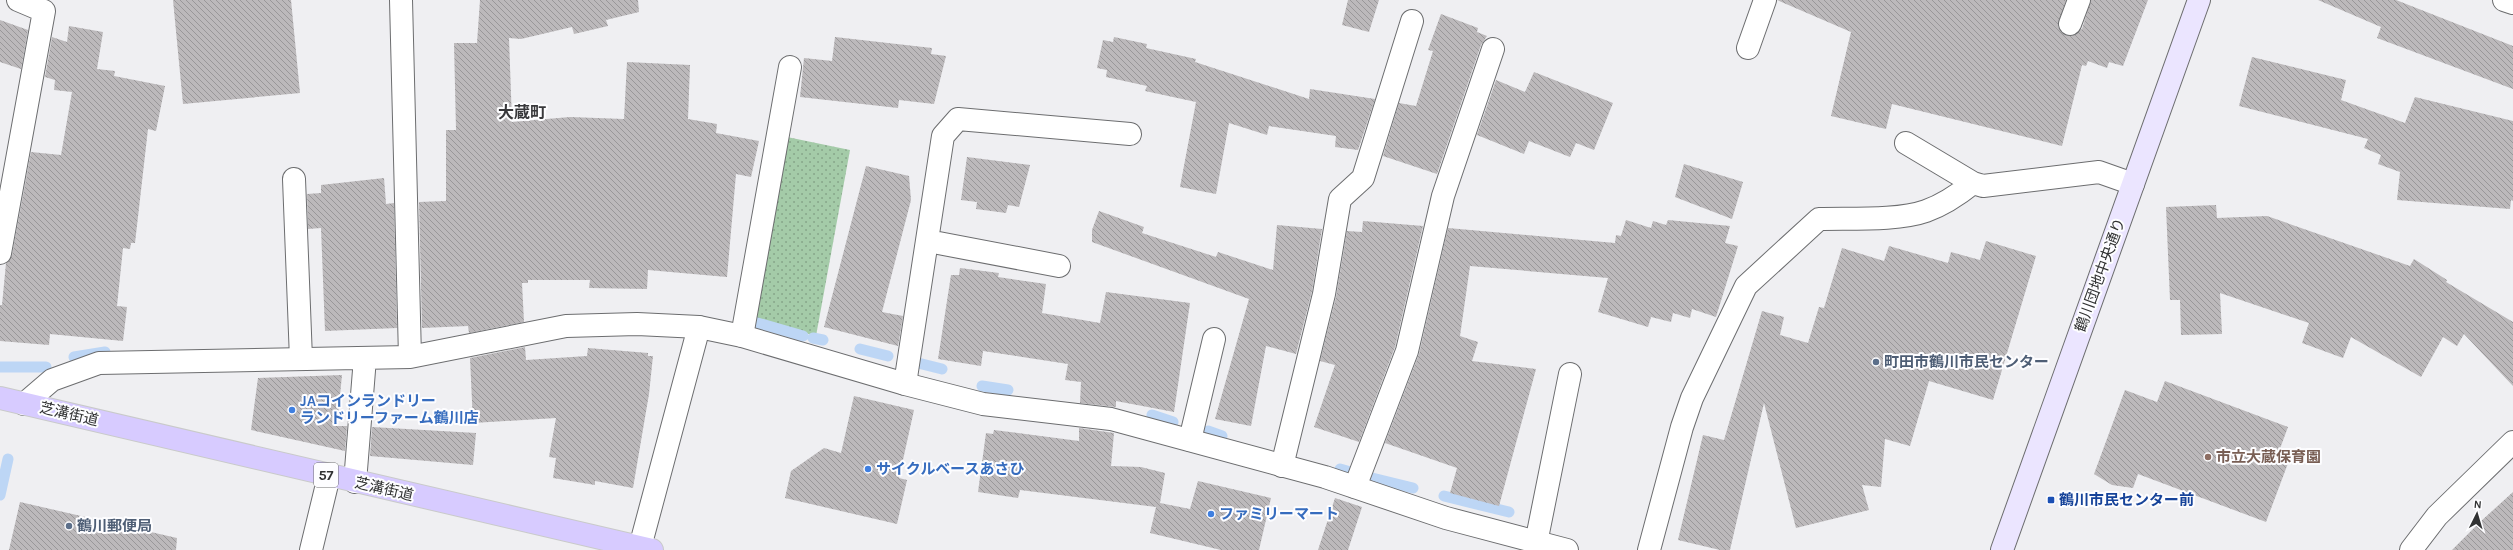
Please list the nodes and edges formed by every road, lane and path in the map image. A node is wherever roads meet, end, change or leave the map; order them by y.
1 (18, 0) edge
2 (401, 0) edge
3 (1765, 0) edge
4 (2079, 0) edge
5 (2199, 0) edge
6 (2504, 0) edge
7 (2513, 3) edge
8 (1412, 20) dead end
9 (2070, 24) dead end
10 (1748, 48) dead end
11 (1493, 49) dead end
12 (790, 67) dead end
13 (1130, 134) dead end
14 (1906, 143) dead end
15 (294, 178) dead end
16 (1973, 183) junction
17 (2133, 184) junction
18 (928, 241) junction
19 (0, 253) edge
20 (1059, 266) dead end
21 (699, 327) junction
22 (742, 336) junction
23 (1214, 339) dead end
24 (410, 357) junction
25 (365, 358) junction
26 (301, 359) junction
27 (1570, 374) dead end
28 (905, 384) junction
29 (0, 398) edge
30 (24, 404) junction
31 (1190, 440) junction
32 (2513, 442) edge
33 (1282, 466) junction
34 (329, 476) junction
35 (354, 482) junction
36 (1355, 487) junction
37 (1536, 543) junction
38 (646, 549) edge
39 (311, 550) edge
40 (1567, 550) edge
41 (1649, 550) edge
42 (2002, 550) edge
43 (2411, 550) edge

1 - 19 street
2 - 24 street
3 - 10 street
4 - 9 street
5 - 17 street, 鶴川団地中央通り
6 - 7 street
8 - 33 street
11 - 36 street
12 - 22 street
13 - 18 street
14 - 16 street
15 - 26 street
16 - 17 street
16 - 41 street
17 - 42 street, 鶴川団地中央通り
18 - 20 street
18 - 28 street
21 - 22 street
21 - 24 street
21 - 38 street
22 - 28 street
23 - 31 street
24 - 25 street
25 - 26 street
25 - 35 street
26 - 30 street
27 - 37 street
28 - 31 street
29 - 30 main road, 芝溝街道 / 57
30 - 34 main road, 芝溝街道 / 57
31 - 33 street
32 - 43 street
33 - 36 street
34 - 35 main road, 芝溝街道 / 57
34 - 39 street
35 - 38 main road, 芝溝街道 / 57
36 - 37 street
37 - 40 street

